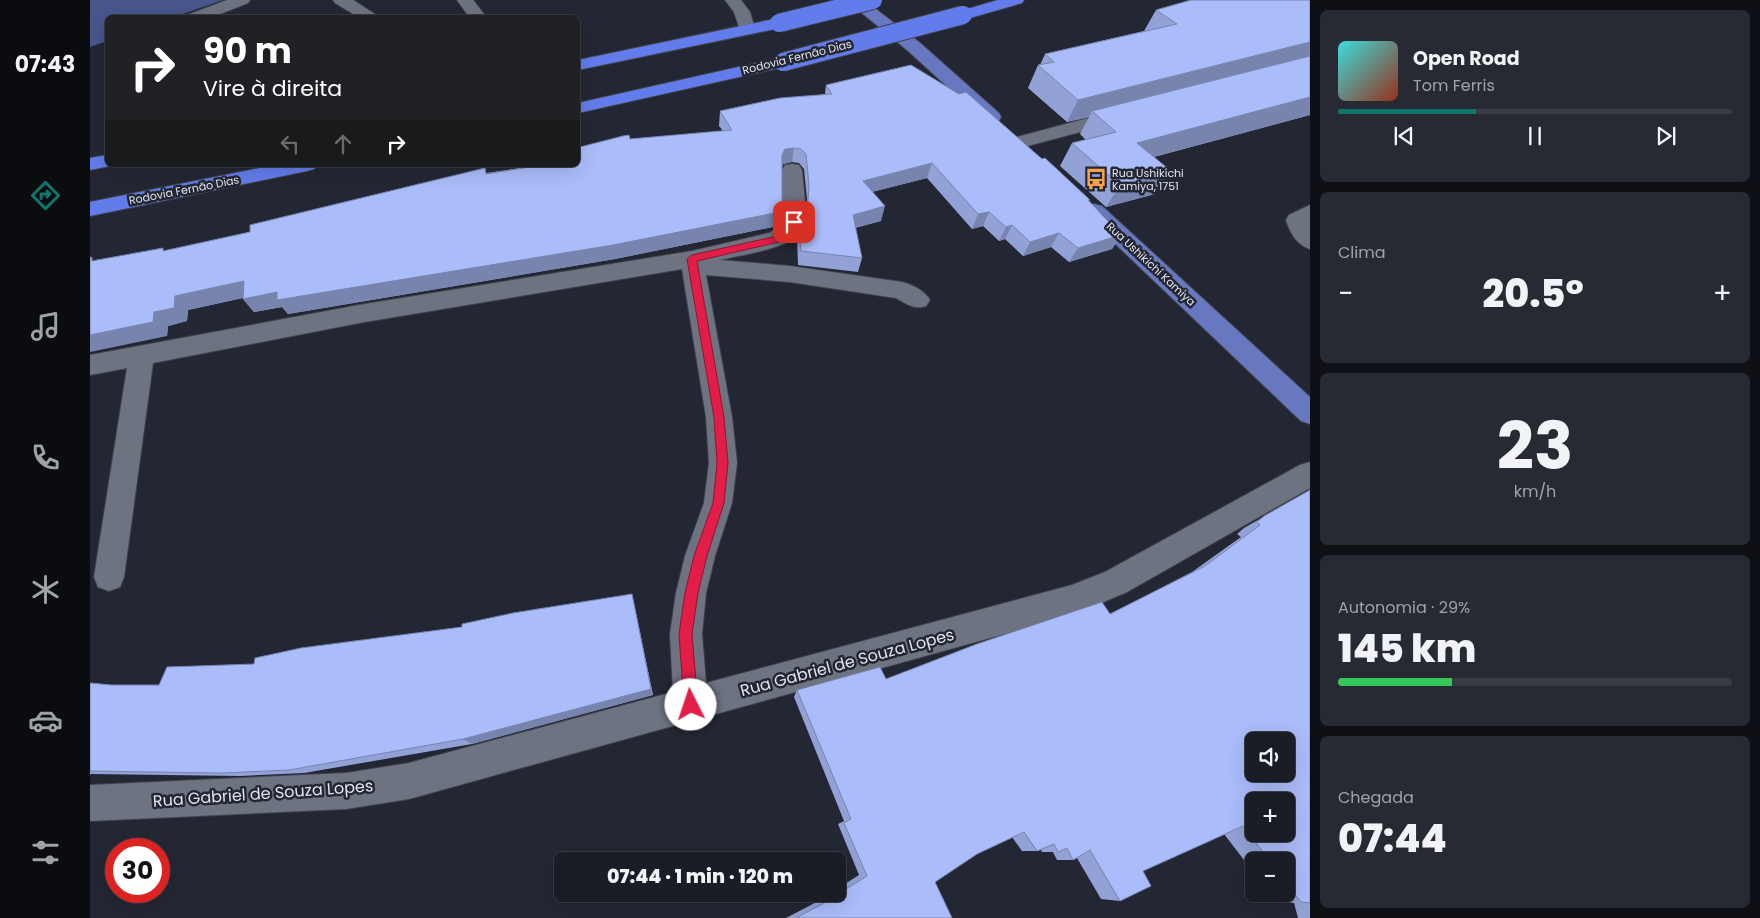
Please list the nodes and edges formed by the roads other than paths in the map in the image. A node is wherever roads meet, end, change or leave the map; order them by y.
1 (242, 0) edge
2 (341, 0) edge
3 (465, 0) edge
4 (733, 0) edge
5 (854, 0) edge
6 (873, 0) edge
7 (1016, 0) edge
8 (201, 15) edge
9 (367, 15) edge
10 (476, 15) edge
11 (747, 30) junction
12 (580, 65) edge
13 (580, 108) edge
14 (1136, 112) edge
15 (1020, 142) junction
16 (1040, 161) edge
17 (105, 162) edge
18 (90, 164) edge
19 (297, 167) edge
20 (792, 170) dead end
21 (1081, 199) edge
22 (90, 209) edge
23 (1310, 212) edge
24 (1310, 241) edge
25 (692, 262) junction
26 (918, 300) dead end
27 (142, 354) junction
28 (90, 365) edge
29 (1310, 413) edge
30 (1310, 474) edge
31 (109, 578) dead end
32 (691, 705) junction
33 (90, 803) edge

1 - 8 street
2 - 9 street
3 - 10 street
4 - 11 street
5 - 15 main road
6 - 11 highway, bridge
7 - 13 highway, Rodovia Fernão Dias, bridge
11 - 12 highway
14 - 15 street
15 - 16 main road
17 - 18 highway
19 - 22 highway, Rodovia Fernão Dias
20 - 25 street
21 - 29 main road, Rua Ushikichi Kamiya
23 - 24 street
25 - 26 street
25 - 27 street
25 - 32 street
27 - 28 street
27 - 31 street
30 - 32 street, Rua Gabriel de Souza Lopes
32 - 33 street, Rua Gabriel de Souza Lopes

